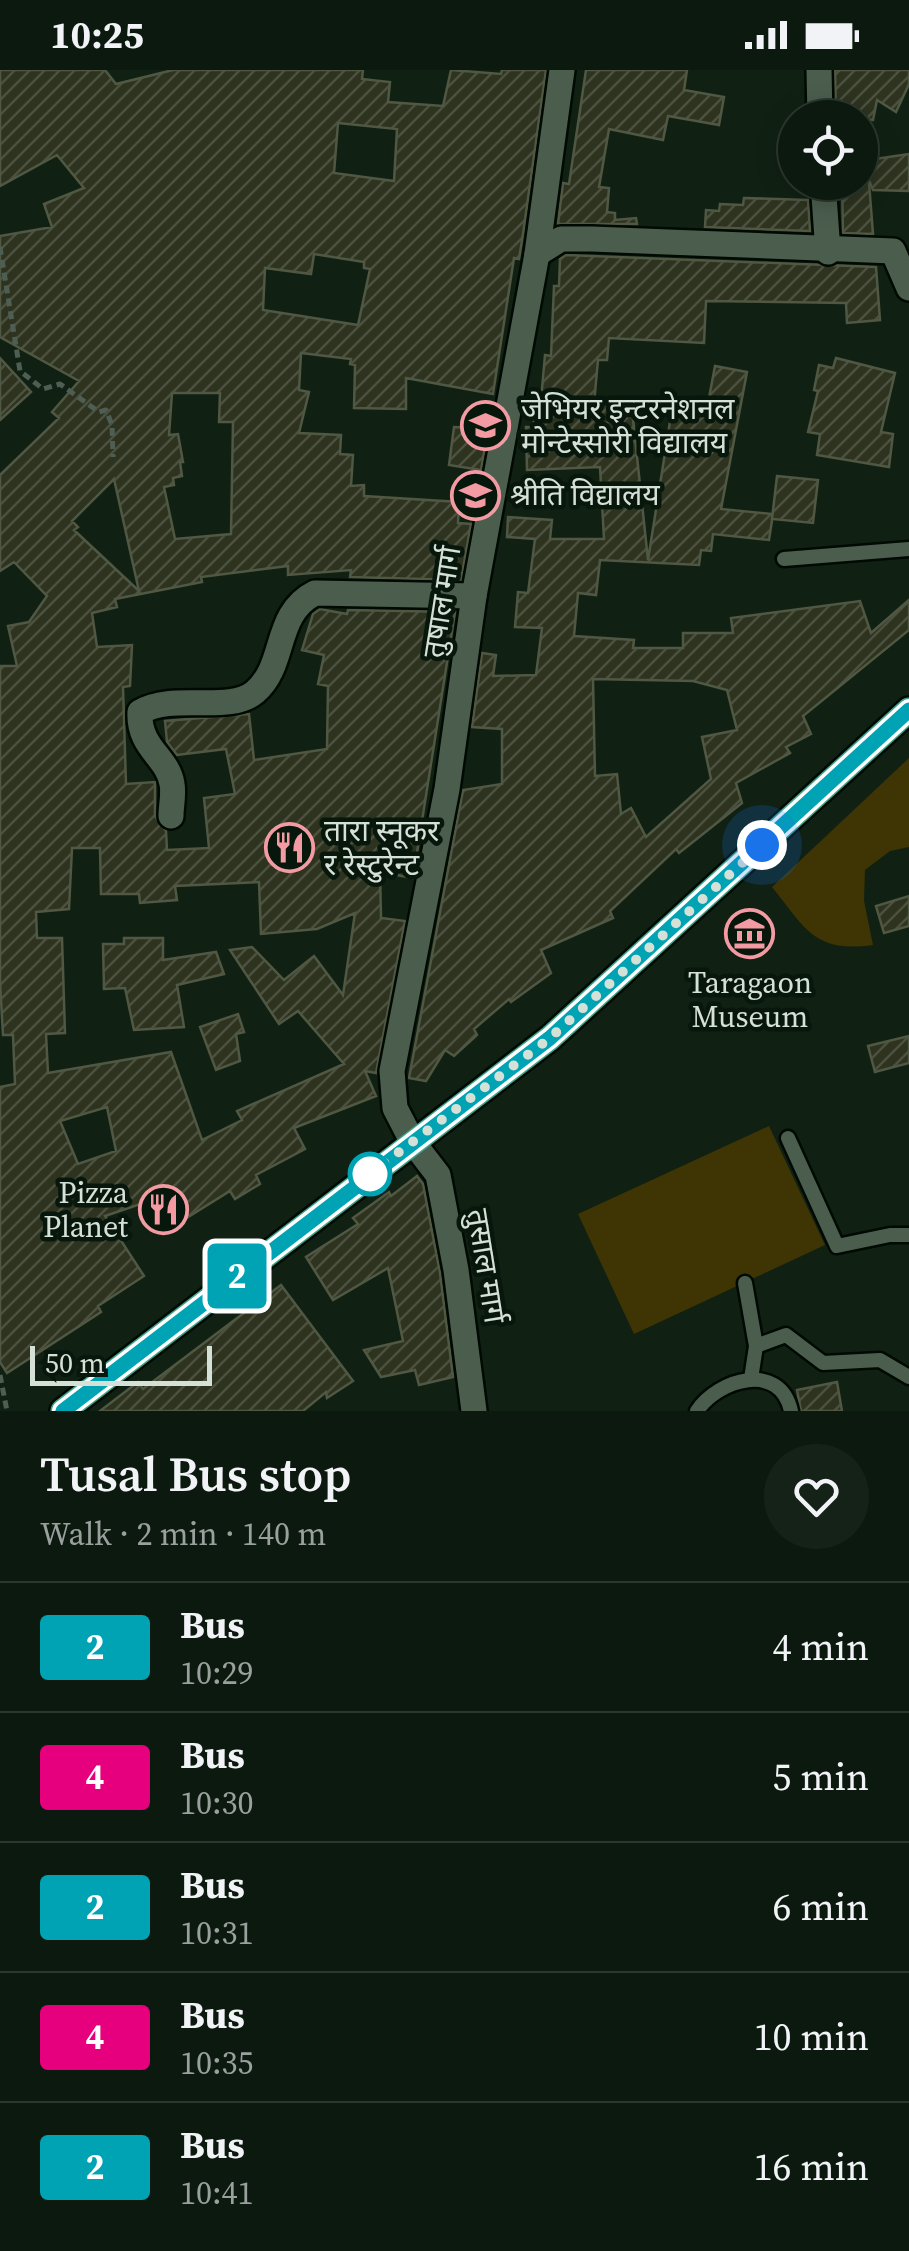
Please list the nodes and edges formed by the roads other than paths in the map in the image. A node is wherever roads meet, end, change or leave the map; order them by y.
1 (562, 70) edge
2 (819, 70) edge
3 (820, 100) edge
4 (825, 200) edge
5 (828, 252) junction
6 (537, 254) junction
7 (909, 288) edge
8 (909, 549) edge
9 (784, 558) dead end
10 (474, 596) junction
11 (909, 710) edge
12 (171, 816) dead end
13 (788, 1138) dead end
14 (412, 1141) junction
15 (909, 1236) edge
16 (744, 1283) dead end
17 (756, 1346) junction
18 (909, 1378) edge
19 (751, 1379) junction
20 (63, 1411) edge
21 (474, 1411) edge
22 (697, 1411) edge
23 (791, 1411) edge

1 - 6 street, तुषाल मार्ग
2 - 3 street
4 - 5 street
5 - 6 street
5 - 7 street
6 - 10 street, तुषाल मार्ग
8 - 9 lane
10 - 12 street
10 - 14 street, तुषाल मार्ग
11 - 14 main road
13 - 15 lane
14 - 20 main road
14 - 21 street, तुसाल मार्ग
16 - 17 lane
17 - 18 lane
17 - 19 lane
19 - 22 lane
19 - 23 lane

